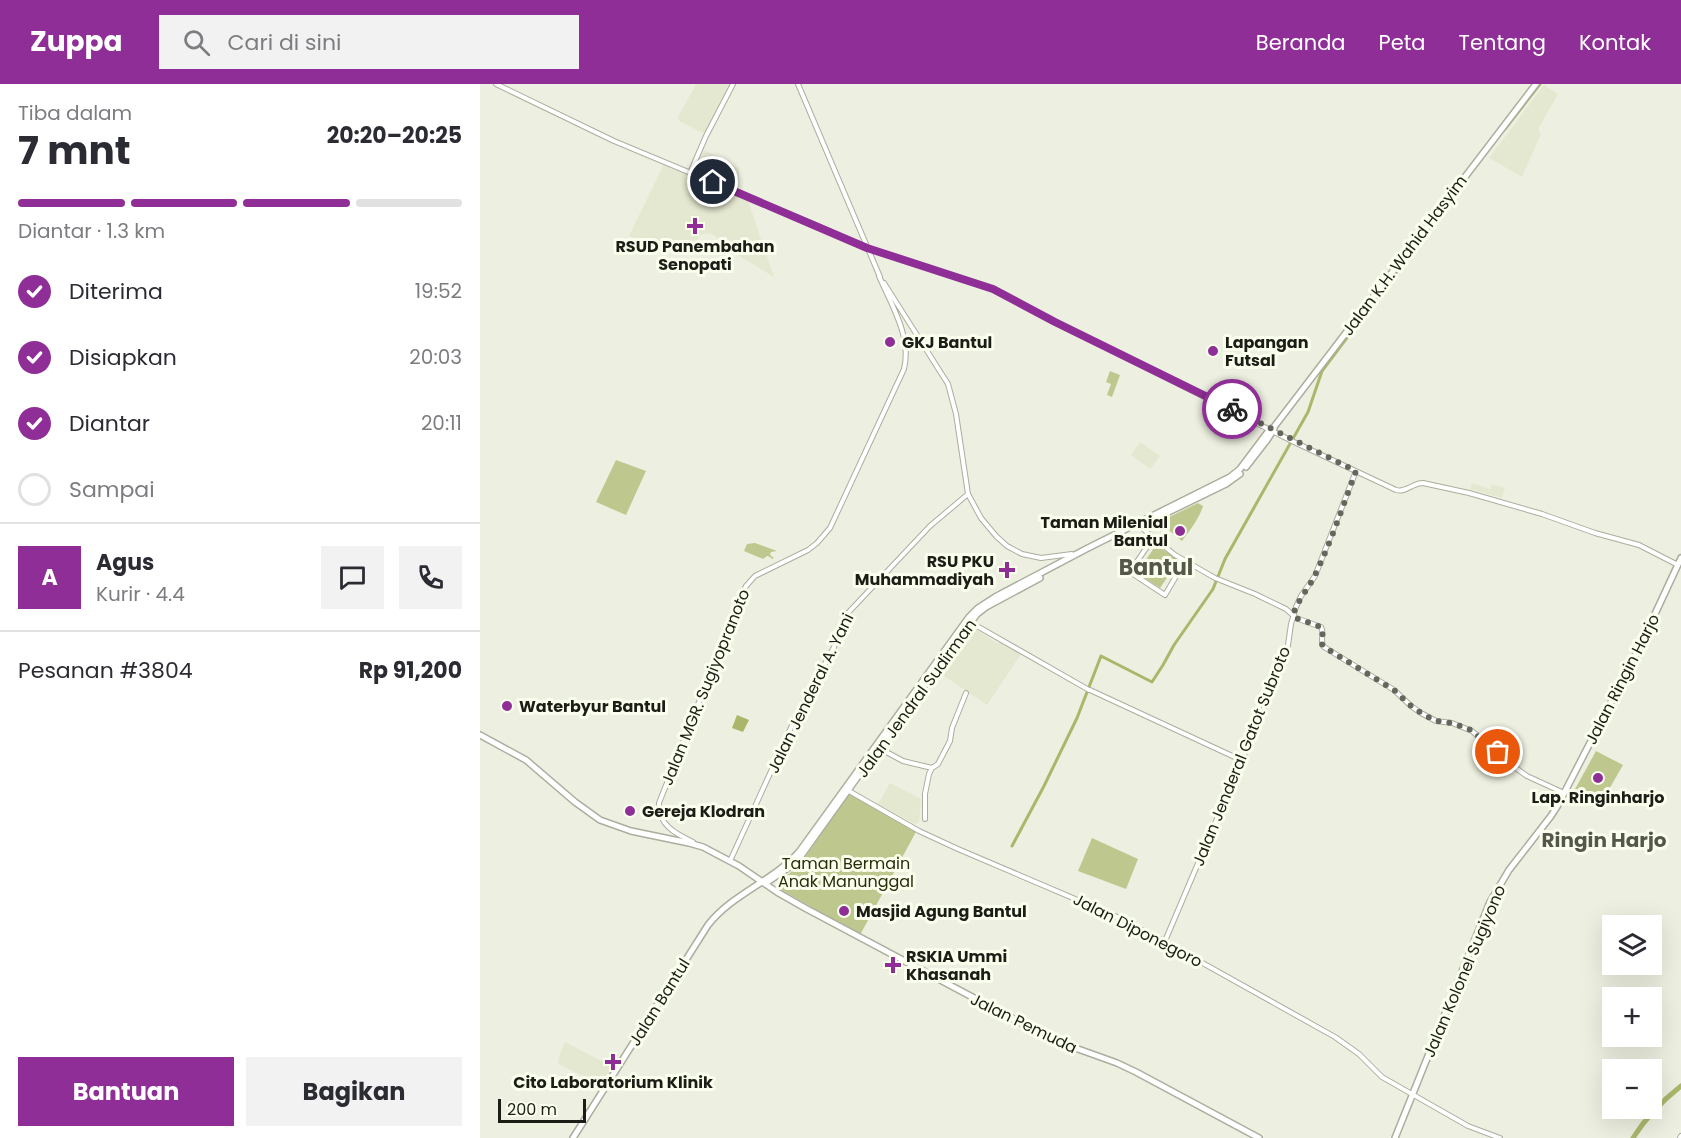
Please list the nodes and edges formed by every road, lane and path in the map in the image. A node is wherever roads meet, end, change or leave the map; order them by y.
1 (496, 84) edge
2 (733, 84) edge
3 (798, 84) edge
4 (1536, 84) edge
5 (690, 173) junction
6 (861, 232) junction
7 (852, 241) junction
8 (867, 248) junction
9 (883, 254) junction
10 (874, 262) junction
11 (879, 276) junction
12 (1273, 429) junction
13 (1356, 471) junction
14 (968, 494) junction
15 (1138, 525) junction
16 (1153, 538) junction
17 (1074, 556) junction
18 (1681, 558) edge
19 (1185, 561) junction
20 (1678, 565) junction
21 (1013, 590) junction
22 (1293, 615) junction
23 (970, 622) junction
24 (966, 693) dead end
25 (911, 700) junction
26 (480, 735) edge
27 (879, 748) junction
28 (1241, 760) junction
29 (932, 768) junction
30 (849, 791) junction
31 (1564, 793) junction
32 (925, 819) dead end
33 (709, 850) junction
34 (730, 861) junction
35 (763, 882) junction
36 (1165, 942) junction
37 (1413, 1094) junction
38 (575, 1138) edge
39 (1259, 1138) edge
40 (1395, 1138) edge
41 (1500, 1138) edge

1 - 5 main road
2 - 5 main road
3 - 6 main road
4 - 12 main road, Jalan K.H. Wahid Hasyim
5 - 7 main road
6 - 7 main road
6 - 8 main road
7 - 8 main road
8 - 9 main road
8 - 10 main road
9 - 10 main road
9 - 12 main road
10 - 11 main road
11 - 14 main road
11 - 33 main road, Jalan MGR. Sugiyopranoto
12 - 13 main road
12 - 15 main road, Jalan Jendral Sudirman
13 - 20 main road
13 - 22 main road, Jalan Jenderal Gatot Subroto
14 - 17 main road
14 - 34 main road, Jalan Jenderal A. Yani
15 - 16 main road
15 - 17 main road, Jalan Jendral Sudirman
15 - 21 main road, Jalan Jendral Sudirman
16 - 19 main road
16 - 19 main road
17 - 21 main road, Jalan Jendral Sudirman
18 - 20 main road, Jalan Ringin Harjo
19 - 22 main road
20 - 31 main road, Jalan Ringin Harjo
21 - 23 main road, Jalan Jendral Sudirman
21 - 25 main road, Jalan Jendral Sudirman
22 - 28 main road, Jalan Jenderal Gatot Subroto
22 - 31 main road
23 - 25 main road, Jalan Jendral Sudirman
23 - 28 main road
24 - 29 main road
25 - 27 main road, Jalan Jendral Sudirman
25 - 35 main road, Jalan Jendral Sudirman
26 - 33 main road, Jalan Pemuda
27 - 29 main road
27 - 30 main road, Jalan Jendral Sudirman
28 - 36 main road, Jalan Jenderal Gatot Subroto
29 - 32 main road
30 - 35 main road, Jalan Jendral Sudirman
30 - 36 main road, Jalan Diponegoro
31 - 37 main road, Jalan Kolonel Sugiyono
33 - 34 main road, Jalan Pemuda
34 - 35 main road, Jalan Pemuda
35 - 38 main road, Jalan Bantul
35 - 39 main road, Jalan Pemuda
36 - 37 main road, Jalan Diponegoro
37 - 40 main road, Jalan Kolonel Sugiyono
37 - 41 main road, Jalan Diponegoro

